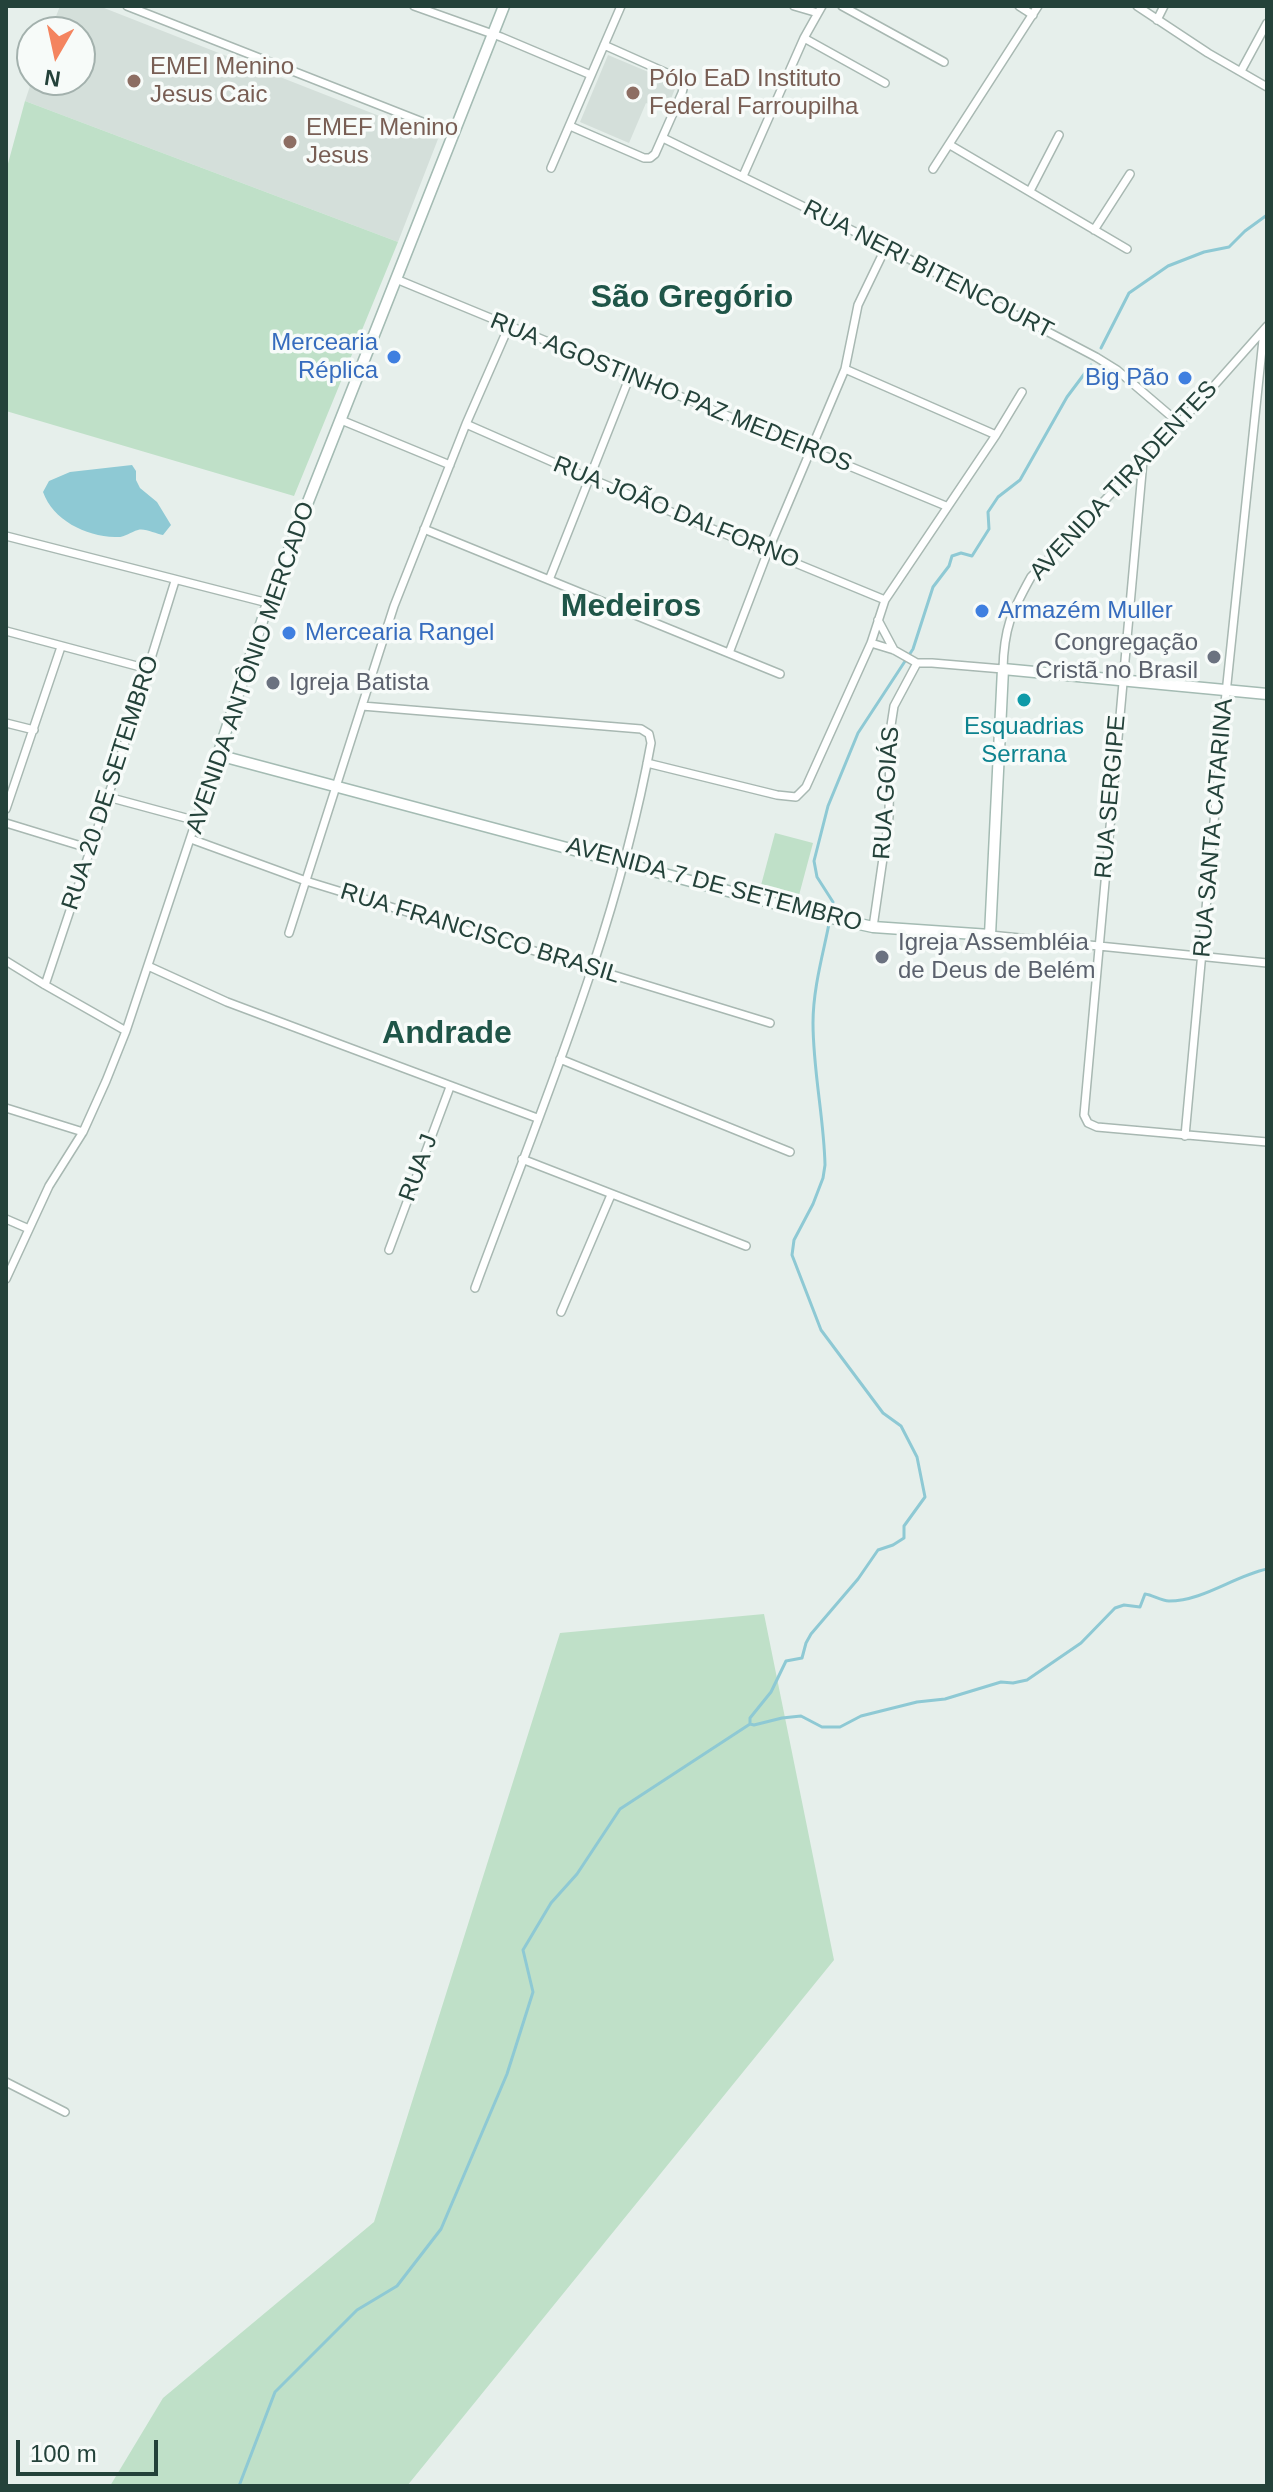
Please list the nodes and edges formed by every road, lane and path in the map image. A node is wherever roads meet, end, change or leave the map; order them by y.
1 (127, 6) edge
2 (414, 6) edge
3 (504, 6) edge
4 (621, 6) edge
5 (794, 6) edge
6 (842, 6) edge
7 (1019, 6) edge
8 (1038, 6) edge
9 (1137, 6) edge
10 (1164, 6) edge
11 (820, 10) edge
12 (1033, 15) junction
13 (1157, 20) junction
14 (1267, 23) edge
15 (492, 34) junction
16 (804, 38) junction
17 (604, 45) junction
18 (944, 62) dead end
19 (1241, 71) junction
20 (591, 75) junction
21 (885, 83) dead end
22 (1267, 87) edge
23 (570, 126) junction
24 (453, 134) junction
25 (1059, 135) dead end
26 (663, 138) junction
27 (950, 145) junction
28 (551, 168) dead end
29 (933, 169) dead end
30 (1130, 174) dead end
31 (743, 176) junction
32 (1030, 191) junction
33 (1094, 230) junction
34 (886, 247) junction
35 (1127, 249) dead end
36 (396, 279) junction
37 (509, 326) junction
38 (1265, 328) edge
39 (845, 369) junction
40 (630, 376) junction
41 (1022, 392) dead end
42 (341, 420) junction
43 (1179, 423) junction
44 (466, 424) junction
45 (996, 435) junction
46 (811, 450) junction
47 (1143, 461) junction
48 (450, 465) junction
49 (589, 478) junction
50 (946, 506) junction
51 (424, 529) junction
52 (6, 536) edge
53 (768, 551) junction
54 (549, 580) junction
55 (175, 581) junction
56 (885, 600) junction
57 (268, 603) junction
58 (878, 620) junction
59 (6, 631) edge
60 (871, 643) junction
61 (61, 647) junction
62 (894, 650) junction
63 (729, 653) junction
64 (914, 662) junction
65 (148, 669) junction
66 (1003, 669) junction
67 (780, 674) dead end
68 (1122, 681) junction
69 (1227, 690) junction
70 (1267, 694) edge
71 (362, 706) junction
72 (6, 723) edge
73 (34, 730) junction
74 (218, 755) junction
75 (647, 763) junction
76 (336, 787) junction
77 (108, 797) junction
78 (6, 809) edge
79 (197, 821) junction
80 (6, 823) edge
81 (191, 839) junction
82 (91, 849) junction
83 (626, 862) junction
84 (306, 881) junction
85 (873, 927) junction
86 (289, 933) dead end
87 (990, 935) junction
88 (1098, 947) junction
89 (1203, 957) junction
90 (6, 961) edge
91 (1267, 963) edge
92 (148, 966) junction
93 (591, 969) junction
94 (45, 985) junction
95 (770, 1023) dead end
96 (126, 1031) junction
97 (560, 1059) junction
98 (450, 1087) junction
99 (6, 1108) edge
100 (537, 1118) junction
101 (83, 1132) junction
102 (1185, 1136) junction
103 (1267, 1142) edge
104 (790, 1152) dead end
105 (522, 1159) junction
106 (611, 1195) junction
107 (6, 1219) edge
108 (29, 1229) junction
109 (746, 1246) dead end
110 (389, 1250) dead end
111 (6, 1279) edge
112 (475, 1288) dead end
113 (561, 1312) dead end
114 (6, 2082) edge
115 (65, 2112) dead end

1 - 24 street
2 - 15 street
3 - 15 street, AVENIDA ANTÔNIO MERCADO
4 - 17 street
5 - 11 street
6 - 18 street
7 - 12 street
8 - 12 street
9 - 13 street
10 - 13 street
11 - 16 street
12 - 27 street
13 - 19 street
14 - 19 street
15 - 20 street
15 - 24 street, AVENIDA ANTÔNIO MERCADO
16 - 21 street
16 - 31 street
17 - 20 street
17 - 26 street
19 - 22 street
20 - 23 street
23 - 26 street
23 - 28 street
24 - 36 street, AVENIDA ANTÔNIO MERCADO
25 - 32 street
26 - 31 street, RUA NERI BITENCOURT
27 - 29 street
27 - 32 street
30 - 33 street
31 - 34 street, RUA NERI BITENCOURT
32 - 33 street
33 - 35 street
34 - 39 street
34 - 43 street, RUA NERI BITENCOURT
36 - 37 street, RUA AGOSTINHO PAZ MEDEIROS
36 - 42 street, AVENIDA ANTÔNIO MERCADO
37 - 40 street, RUA AGOSTINHO PAZ MEDEIROS
37 - 44 street
38 - 43 street, AVENIDA TIRADENTES
38 - 69 street, RUA SANTA CATARINA
39 - 45 street
39 - 46 street
40 - 46 street, RUA AGOSTINHO PAZ MEDEIROS
40 - 49 street
41 - 45 street
42 - 48 street
42 - 57 street, AVENIDA ANTÔNIO MERCADO
43 - 47 street, AVENIDA TIRADENTES
44 - 48 street
44 - 49 street, RUA JOÃO DALFORNO
45 - 50 street
46 - 50 street, RUA AGOSTINHO PAZ MEDEIROS
46 - 53 street
47 - 66 street, AVENIDA TIRADENTES
47 - 68 street, RUA SERGIPE
48 - 51 street
49 - 53 street, RUA JOÃO DALFORNO
49 - 54 street
50 - 56 street
51 - 54 street
51 - 71 street
52 - 55 street
53 - 56 street, RUA JOÃO DALFORNO
53 - 63 street
54 - 63 street
55 - 57 street
55 - 65 street, RUA 20 DE SETEMBRO
56 - 58 street
57 - 74 street, AVENIDA ANTÔNIO MERCADO
58 - 60 street
58 - 62 street
59 - 61 street
60 - 62 street
60 - 75 street
61 - 65 street
61 - 73 street
62 - 64 street
63 - 67 street
64 - 66 street
64 - 85 street, RUA GOIÁS
65 - 77 street, RUA 20 DE SETEMBRO
66 - 68 street
66 - 87 street, AVENIDA TIRADENTES
68 - 69 street
68 - 88 street, RUA SERGIPE
69 - 70 street
69 - 89 street, RUA SANTA CATARINA
71 - 75 street
71 - 76 street
72 - 73 street
73 - 78 street
74 - 76 street, AVENIDA 7 DE SETEMBRO
74 - 79 street, AVENIDA ANTÔNIO MERCADO
75 - 83 street
76 - 83 street, AVENIDA 7 DE SETEMBRO
76 - 84 street
77 - 79 street
77 - 82 street, RUA 20 DE SETEMBRO
79 - 81 street, AVENIDA ANTÔNIO MERCADO
80 - 82 street
81 - 84 street, RUA FRANCISCO BRASIL
81 - 92 street, AVENIDA ANTÔNIO MERCADO
82 - 94 street, RUA 20 DE SETEMBRO
83 - 85 street, AVENIDA 7 DE SETEMBRO
83 - 93 street
84 - 86 street
84 - 93 street, RUA FRANCISCO BRASIL
85 - 87 street, AVENIDA 7 DE SETEMBRO
87 - 88 street, AVENIDA 7 DE SETEMBRO
88 - 89 street, AVENIDA 7 DE SETEMBRO
88 - 102 street, RUA SERGIPE
89 - 91 street, AVENIDA 7 DE SETEMBRO
89 - 102 street, RUA SANTA CATARINA
90 - 94 street
92 - 96 street, AVENIDA ANTÔNIO MERCADO
92 - 98 street
93 - 95 street, RUA FRANCISCO BRASIL
93 - 97 street
94 - 96 street
96 - 101 street, AVENIDA ANTÔNIO MERCADO
97 - 100 street
97 - 104 street
98 - 100 street
98 - 110 street, RUA J
99 - 101 street
100 - 105 street
101 - 108 street, AVENIDA ANTÔNIO MERCADO
102 - 103 street
105 - 106 street
105 - 112 street
106 - 109 street
106 - 113 street
107 - 108 street
108 - 111 street, AVENIDA ANTÔNIO MERCADO
114 - 115 street

